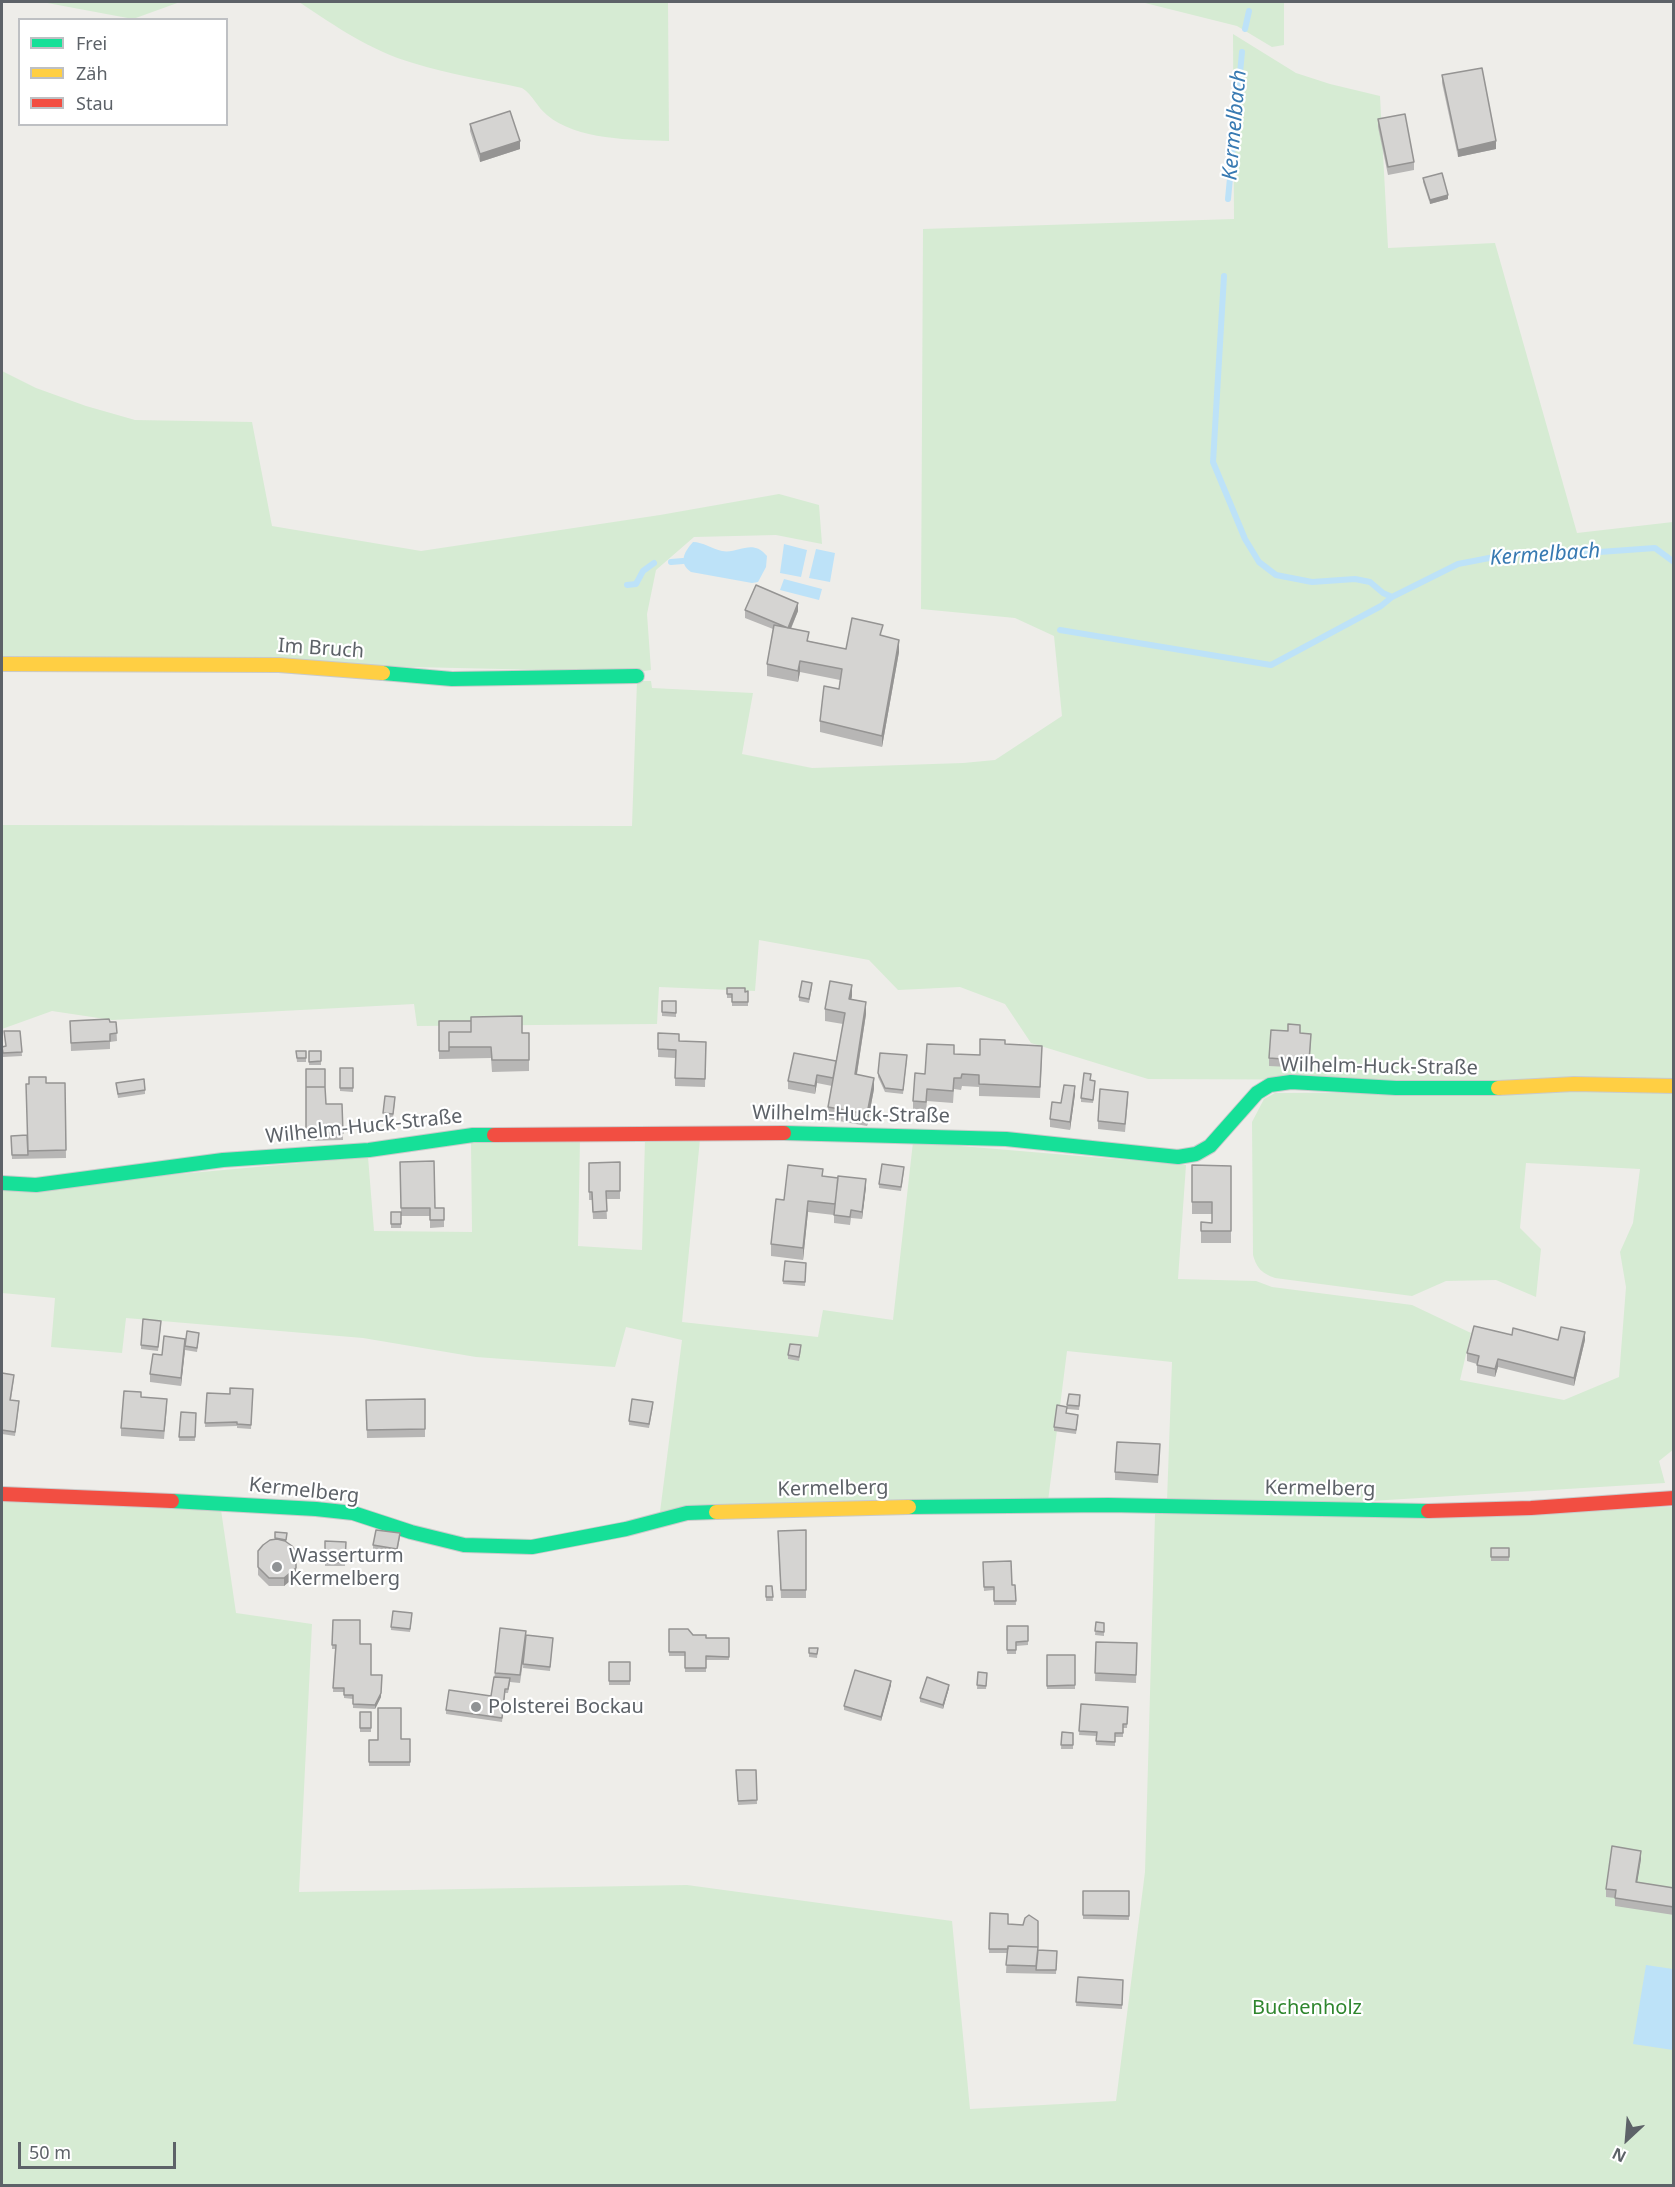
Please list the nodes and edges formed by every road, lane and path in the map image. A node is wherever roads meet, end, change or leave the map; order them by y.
1 (2, 664) edge
2 (637, 676) dead end
3 (1674, 1086) edge
4 (2, 1183) edge
5 (2, 1494) edge
6 (1674, 1498) edge

1 - 2 street, Im Bruch
3 - 4 street, Wilhelm-Huck-Straße
5 - 6 street, Kermelberg

